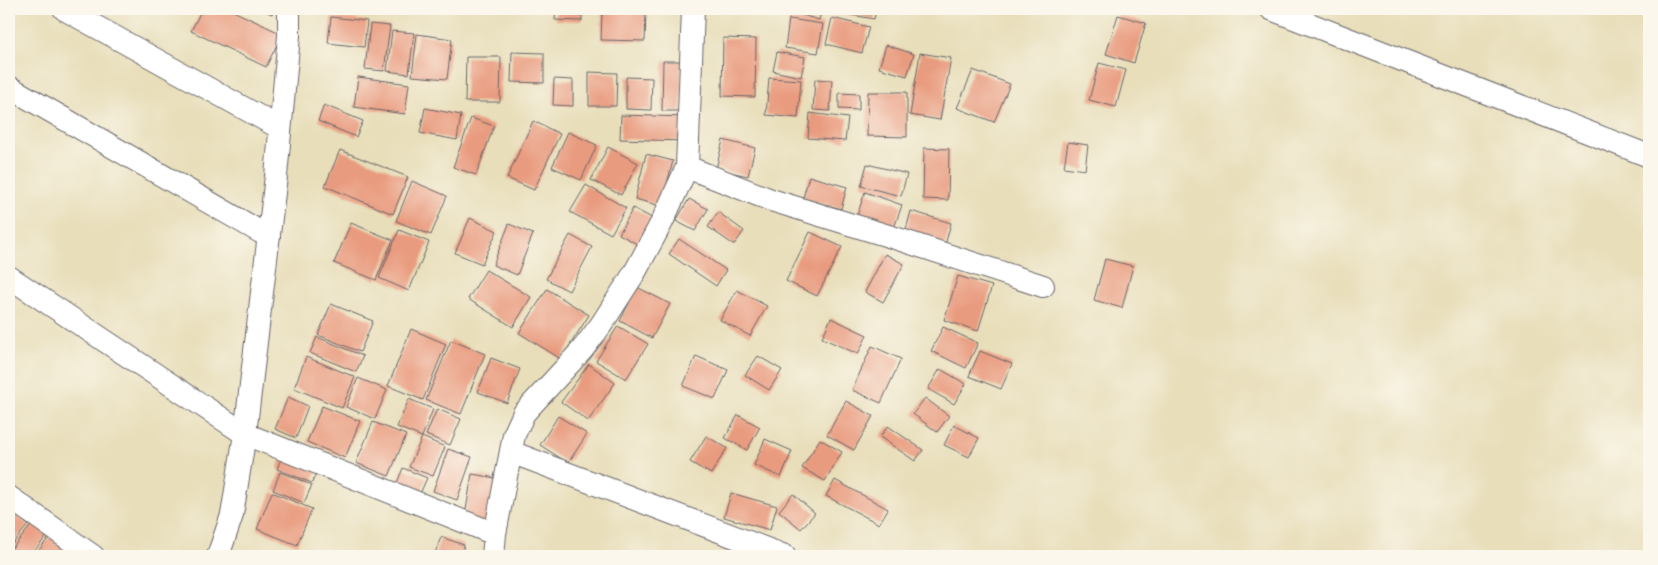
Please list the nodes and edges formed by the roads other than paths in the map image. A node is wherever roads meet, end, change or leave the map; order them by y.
1 (64, 9) edge
2 (289, 9) edge
3 (692, 9) edge
4 (1271, 9) edge
5 (9, 87) edge
6 (280, 128) junction
7 (1649, 156) edge
8 (687, 167) junction
9 (269, 237) junction
10 (9, 277) edge
11 (1043, 286) dead end
12 (245, 434) junction
13 (511, 452) junction
14 (9, 497) edge
15 (495, 534) junction
16 (93, 556) edge
17 (218, 556) edge
18 (493, 556) edge
19 (785, 556) edge

1 - 6 street
2 - 6 street
3 - 8 street
4 - 7 street
5 - 9 street
6 - 9 street
8 - 11 street
8 - 13 street
9 - 12 street
10 - 12 street
12 - 15 street
12 - 17 street
13 - 15 street
13 - 19 street
14 - 16 street
15 - 18 street

